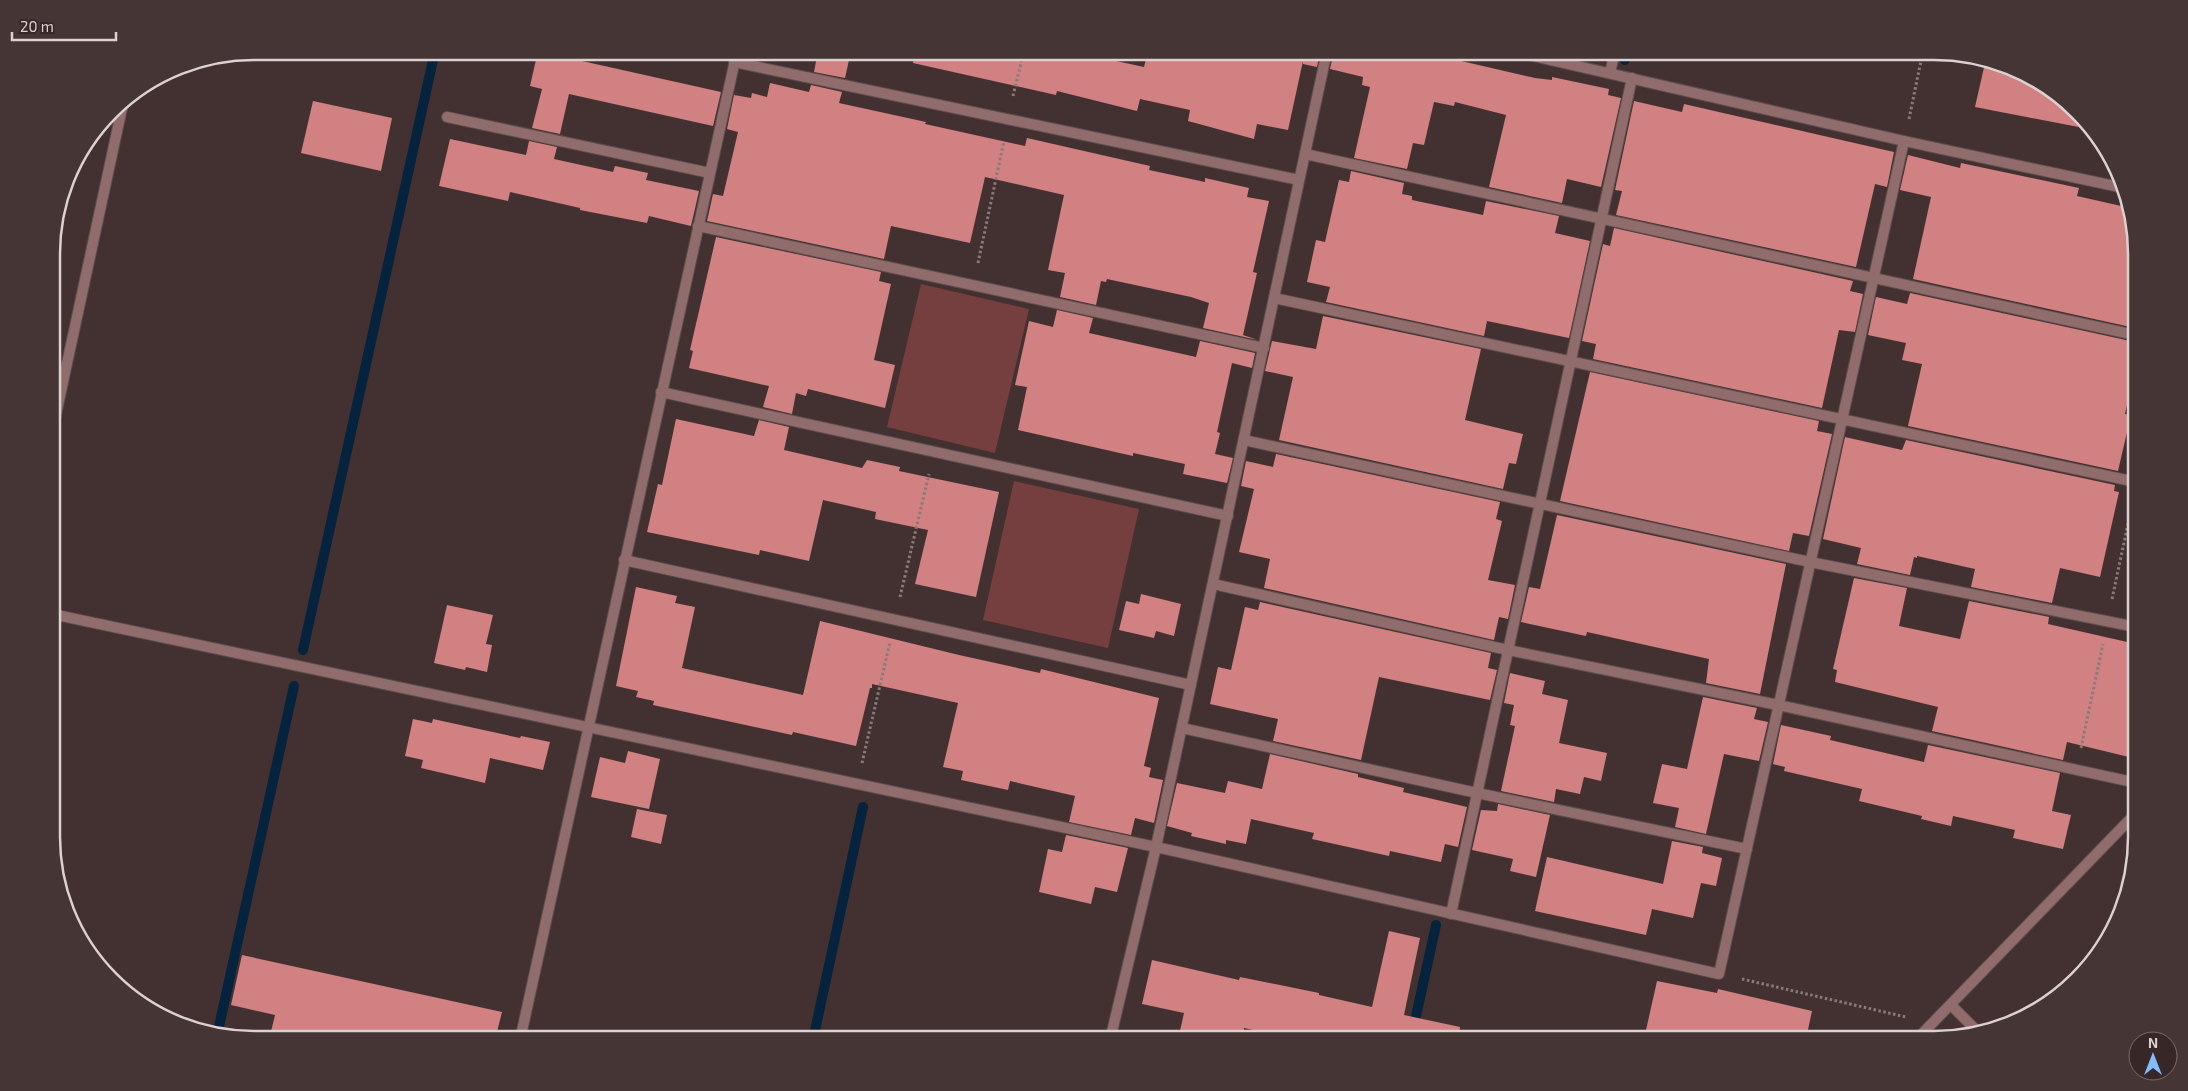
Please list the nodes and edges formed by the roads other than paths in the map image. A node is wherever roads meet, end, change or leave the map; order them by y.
1 (734, 60) edge
2 (752, 60) edge
3 (1325, 60) edge
4 (1552, 60) edge
5 (1613, 60) edge
6 (1610, 73) junction
7 (1632, 78) junction
8 (121, 113) edge
9 (448, 116) dead end
10 (1904, 141) junction
11 (1305, 154) junction
12 (710, 173) junction
13 (1299, 180) junction
14 (2116, 186) edge
15 (1602, 219) junction
16 (698, 226) junction
17 (1874, 278) junction
18 (1274, 298) junction
19 (2128, 333) edge
20 (1264, 348) junction
21 (1571, 361) junction
22 (661, 392) junction
23 (60, 396) edge
24 (1842, 419) junction
25 (1244, 440) junction
26 (2128, 480) edge
27 (1540, 504) junction
28 (1228, 516) junction
29 (624, 560) junction
30 (1810, 562) junction
31 (1213, 584) junction
32 (60, 616) edge
33 (2128, 626) edge
34 (1508, 650) junction
35 (1191, 685) junction
36 (1778, 706) junction
37 (587, 727) junction
38 (1182, 728) junction
39 (2128, 781) edge
40 (1478, 793) junction
41 (2128, 821) edge
42 (1156, 847) junction
43 (1747, 849) junction
44 (1451, 914) junction
45 (1951, 1005) junction
46 (1973, 1027) edge
47 (522, 1031) edge
48 (1112, 1031) edge
49 (1925, 1031) edge

1 - 12 street
2 - 13 street
3 - 11 street
4 - 6 street
5 - 6 street
6 - 7 street
7 - 10 street
7 - 15 street
8 - 23 street
9 - 12 street
10 - 14 street
10 - 17 street
11 - 13 street
11 - 15 street
12 - 16 street
13 - 18 street
15 - 17 street
15 - 21 street
16 - 20 street
16 - 22 street
17 - 19 street
17 - 24 street
18 - 20 street
18 - 21 street
20 - 25 street
21 - 24 street
21 - 27 street
22 - 28 street
22 - 29 street
24 - 26 street
24 - 30 street
25 - 27 street
25 - 28 street
27 - 30 street
27 - 34 street
28 - 31 street
29 - 35 street
29 - 37 street
30 - 33 street
30 - 36 street
31 - 34 street
31 - 35 street
32 - 37 street
34 - 36 street
34 - 40 street
35 - 38 street
36 - 39 street
36 - 43 street
37 - 42 street
37 - 47 street
38 - 40 street
38 - 42 street
40 - 43 street
40 - 44 street
41 - 45 street
42 - 44 street
42 - 48 street
43 - 44 street
45 - 46 street
45 - 49 street

